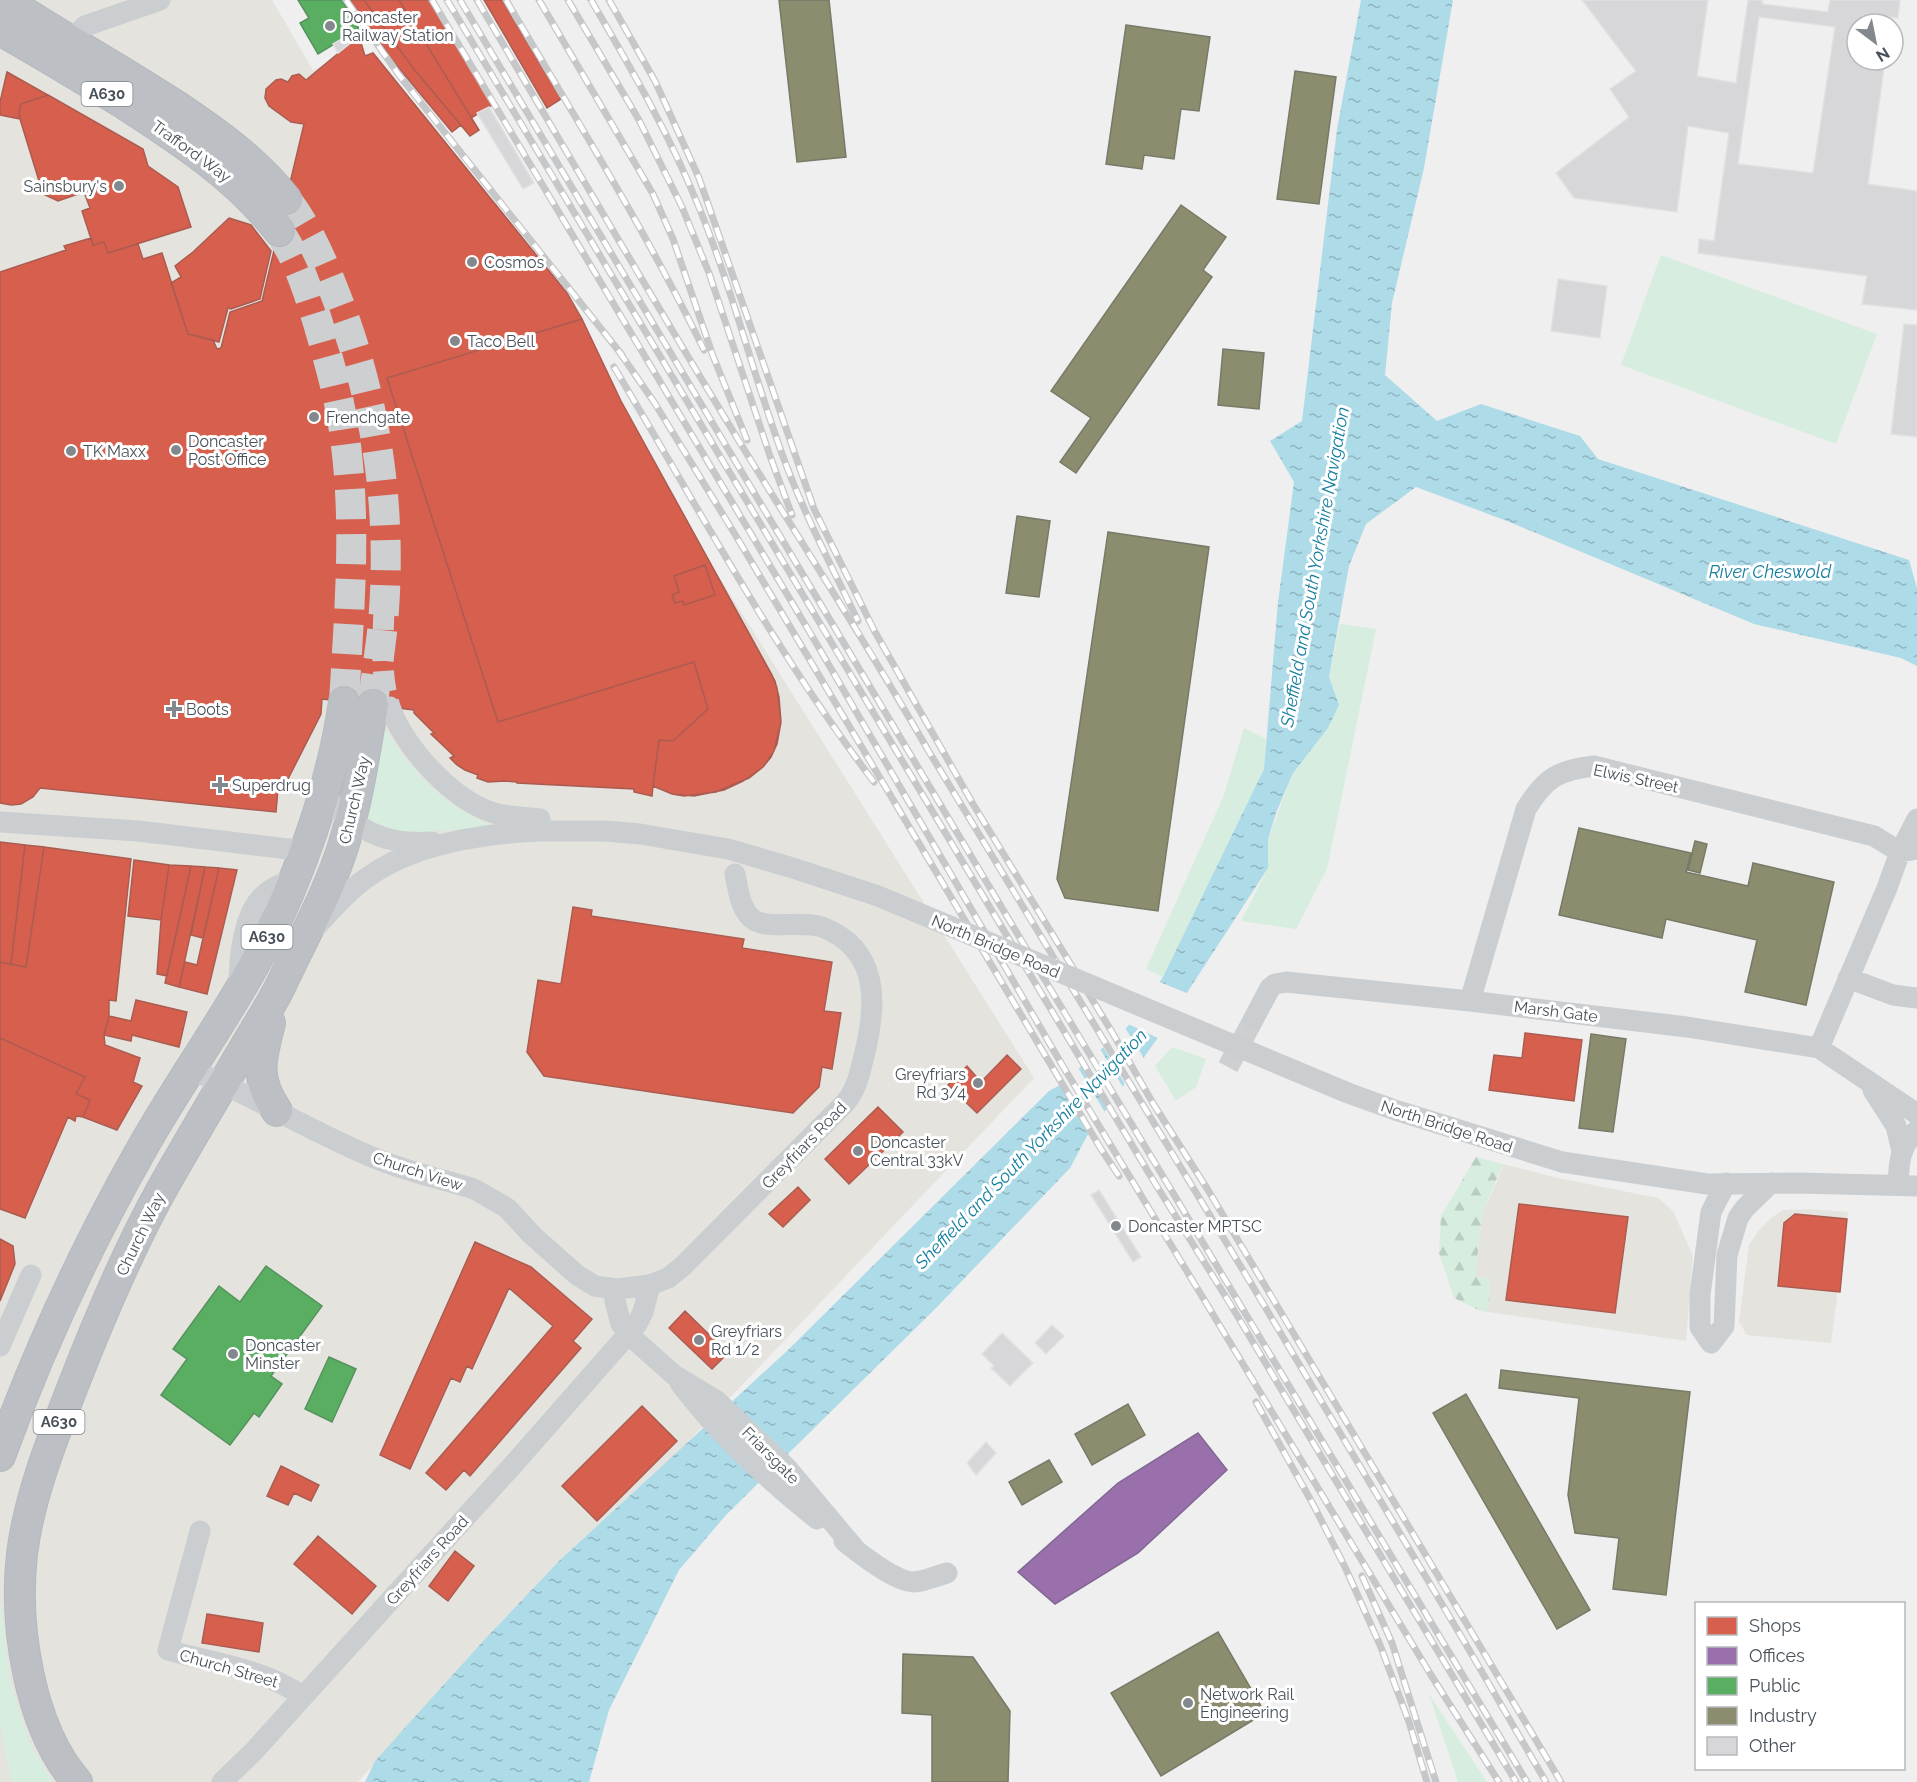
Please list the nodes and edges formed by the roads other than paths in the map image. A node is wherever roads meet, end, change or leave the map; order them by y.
1 (5, 0) edge
2 (160, 0) edge
3 (0, 30) edge
4 (74, 37) dead end
5 (286, 199) tunnel mouth
6 (279, 231) tunnel mouth
7 (369, 704) junction
8 (322, 795) junction
9 (1917, 819) edge
10 (0, 822) edge
11 (351, 822) junction
12 (538, 825) junction
13 (469, 838) junction
14 (305, 851) junction
15 (1908, 851) edge
16 (735, 874) dead end
17 (285, 975) junction
18 (1848, 978) junction
19 (1917, 998) edge
20 (1470, 1001) junction
21 (1253, 1020) tunnel mouth
22 (1819, 1048) junction
23 (190, 1069) junction
24 (1867, 1082) junction
25 (224, 1083) junction
26 (277, 1111) junction
27 (1917, 1114) edge
28 (1917, 1130) edge
29 (1902, 1152) junction
30 (1726, 1183) junction
31 (1771, 1183) junction
32 (1907, 1185) edge
33 (1726, 1272) junction
34 (31, 1275) dead end
35 (631, 1287) junction
36 (1700, 1295) junction
37 (628, 1334) junction
38 (0, 1346) edge
39 (3, 1443) edge
40 (200, 1531) dead end
41 (947, 1573) dead end
42 (302, 1696) junction
43 (77, 1782) edge
44 (222, 1782) edge

1 - 5 highway, Trafford Way / A630
2 - 4 street
3 - 6 highway, Trafford Way / A630
7 - 8 highway, A630
7 - 11 highway, Church Way / A630
7 - 12 street, North Bridge Road
8 - 11 street
8 - 14 highway, Church Way / A630
9 - 15 street
10 - 14 street
11 - 13 street
11 - 17 highway, Church Way / A630
12 - 13 street, North Bridge Road
12 - 30 street, North Bridge Road, bridge
13 - 17 street, North Bridge Road
14 - 23 highway, Church Way / A630
15 - 18 street
15 - 20 street, Elwis Street
16 - 35 street, Greyfriars Road
17 - 25 highway, Church Way / A630
17 - 26 highway
18 - 19 street
18 - 22 street
20 - 21 street, Marsh Gate
20 - 22 street, Marsh Gate
22 - 24 street, Marsh Gate
23 - 25 street, Church View
23 - 39 highway, Church Way / A630
24 - 27 street, Marsh Gate
24 - 29 street, Marsh Gate
25 - 26 street, Church View
25 - 43 highway, Church Way / A630
26 - 35 street, Church View
28 - 29 street, Marsh Gate
29 - 32 street, Marsh Gate
30 - 31 street, North Bridge Road
30 - 36 street
31 - 32 street, North Bridge Road
31 - 33 street
33 - 36 street
33 - 36 street
34 - 38 street
35 - 37 street, Greyfriars Road
35 - 37 street
37 - 41 street, Friarsgate
37 - 42 street, Greyfriars Road
40 - 42 street, Church Street
42 - 44 street, Greyfriars Road

